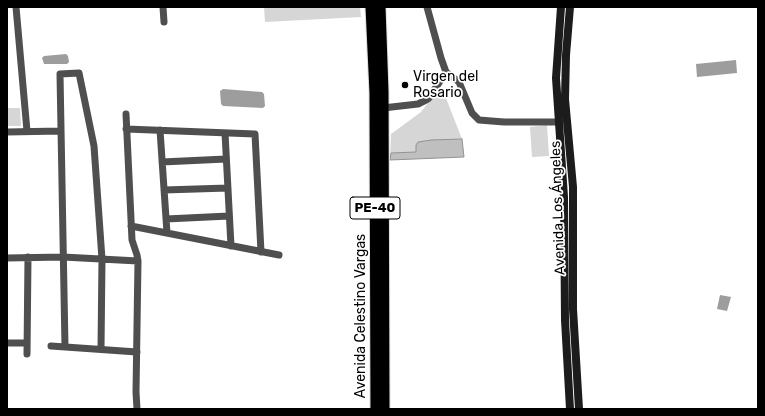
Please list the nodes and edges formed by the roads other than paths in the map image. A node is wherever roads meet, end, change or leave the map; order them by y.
1 (16, 7) edge
2 (163, 7) edge
3 (371, 7) edge
4 (380, 7) edge
5 (427, 7) edge
6 (561, 7) edge
7 (570, 7) edge
8 (164, 22) dead end
9 (446, 72) junction
10 (384, 108) junction
11 (126, 114) dead end
12 (559, 122) junction
13 (379, 128) junction
14 (126, 129) junction
15 (160, 130) junction
16 (27, 131) junction
17 (61, 131) junction
18 (7, 132) edge
19 (225, 133) junction
20 (226, 159) junction
21 (162, 162) junction
22 (228, 188) junction
23 (164, 190) junction
24 (229, 216) junction
25 (166, 220) junction
26 (131, 226) junction
27 (167, 233) junction
28 (231, 246) junction
29 (261, 252) junction
30 (279, 255) dead end
31 (63, 257) junction
32 (7, 258) edge
33 (28, 258) junction
34 (102, 259) junction
35 (138, 261) junction
36 (7, 343) edge
37 (27, 343) junction
38 (51, 346) dead end
39 (65, 347) junction
40 (101, 349) junction
41 (137, 352) junction
42 (27, 354) dead end
43 (380, 384) junction
44 (137, 409) edge
45 (376, 409) edge
46 (384, 409) edge
47 (570, 409) edge
48 (578, 409) edge

1 - 16 street
2 - 8 street
3 - 13 highway, Avenida Celestino Vargas / PE-40
4 - 10 highway, Avenida Celestino Vargas / PE-40
5 - 9 street
6 - 12 main road, Avenida Los Ángeles
7 - 48 main road, Avenida Los Ángeles
9 - 10 street
9 - 12 street
10 - 13 highway, Avenida Celestino Vargas / PE-40
11 - 14 street
12 - 47 main road, Avenida Los Ángeles
13 - 43 highway, Avenida Celestino Vargas / PE-40
14 - 15 street
14 - 26 street
15 - 19 street
15 - 21 street
16 - 17 street
16 - 18 street
17 - 31 street
17 - 34 street
19 - 20 street
19 - 29 street
20 - 21 street
20 - 22 street
21 - 23 street
22 - 23 street
22 - 24 street
23 - 25 street
24 - 25 street
24 - 28 street
25 - 27 street
26 - 27 street
26 - 35 street
27 - 28 street
28 - 29 street
29 - 30 street
31 - 33 street
31 - 34 street
31 - 39 street
32 - 33 street
33 - 37 street
34 - 35 street
34 - 40 street
35 - 41 street
36 - 37 street
37 - 42 street
38 - 39 street
39 - 40 street
40 - 41 street
41 - 44 street
43 - 45 highway, Avenida Celestino Vargas / PE-40
43 - 46 highway, Avenida Celestino Vargas / PE-40

